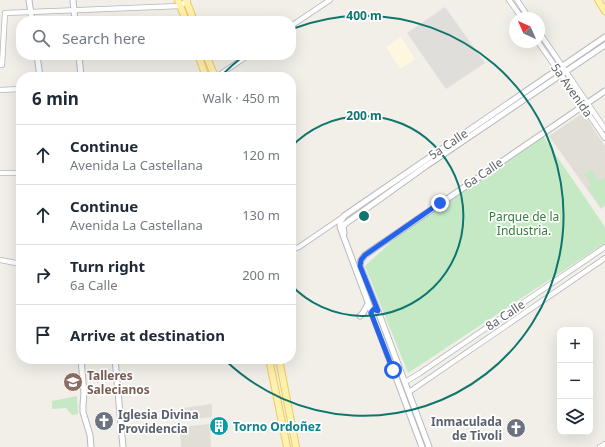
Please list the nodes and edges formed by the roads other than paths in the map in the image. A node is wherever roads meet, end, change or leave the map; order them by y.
1 (30, 0) edge
2 (73, 0) edge
3 (187, 0) edge
4 (330, 0) edge
5 (509, 0) edge
6 (517, 0) edge
7 (598, 0) edge
8 (179, 3) edge
9 (74, 10) junction
10 (605, 11) edge
11 (31, 12) junction
12 (518, 12) edge
13 (525, 12) edge
14 (31, 16) edge
15 (75, 16) edge
16 (184, 16) edge
17 (192, 16) edge
18 (296, 23) edge
19 (605, 38) edge
20 (545, 42) edge
21 (605, 45) edge
22 (543, 48) edge
23 (38, 60) edge
24 (79, 60) edge
25 (200, 60) edge
26 (208, 60) edge
27 (241, 60) edge
28 (1, 65) edge
29 (562, 71) junction
30 (39, 72) edge
31 (81, 72) edge
32 (204, 72) edge
33 (213, 72) edge
34 (223, 72) edge
35 (16, 89) edge
36 (0, 90) edge
37 (605, 91) edge
38 (585, 104) junction
39 (605, 129) edge
40 (605, 138) edge
41 (0, 173) edge
42 (16, 173) edge
43 (344, 216) junction
44 (345, 240) junction
45 (605, 247) edge
46 (296, 248) edge
47 (605, 258) edge
48 (0, 260) edge
49 (16, 263) edge
50 (368, 304) junction
51 (378, 311) junction
52 (371, 313) junction
53 (360, 316) dead end
54 (81, 364) edge
55 (115, 364) edge
56 (270, 364) edge
57 (280, 364) edge
58 (395, 376) junction
59 (405, 382) junction
60 (409, 392) junction
61 (605, 444) edge
62 (91, 447) edge
63 (123, 447) edge
64 (287, 447) edge
65 (296, 447) edge
66 (422, 447) edge
67 (429, 447) edge
68 (600, 447) edge

1 - 11 main road
2 - 9 main road
3 - 8 street
3 - 17 main road
4 - 18 street
5 - 12 street
6 - 13 street
7 - 10 main road
8 - 9 street
8 - 16 main road
9 - 11 street
9 - 15 main road
11 - 14 main road
11 - 28 street
19 - 29 main road, 5a Calle
20 - 29 street, 5a Avenida
21 - 29 main road, 5a Calle
22 - 29 street, 5a Avenida
23 - 30 main road
24 - 31 main road
25 - 32 main road
26 - 33 main road
27 - 34 street
29 - 38 street, 5a Avenida
29 - 43 main road, 5a Calle
29 - 44 main road, 5a Calle
35 - 36 street
37 - 38 main road, 6a Calle
38 - 39 street, 5a Avenida
38 - 40 street, 5a Avenida
38 - 51 main road, 6a Calle
41 - 42 street
43 - 44 main road
43 - 46 street, 5a Calle
44 - 50 main road
45 - 59 street, 8a Calle
47 - 60 street, 8a Calle
48 - 49 street
50 - 52 main road
50 - 53 main road
51 - 52 main road
51 - 59 main road
52 - 58 main road
54 - 62 main road
55 - 63 main road
56 - 64 main road
57 - 65 main road
58 - 59 main road
58 - 60 main road
58 - 66 main road
59 - 60 main road
60 - 67 main road
61 - 68 street

